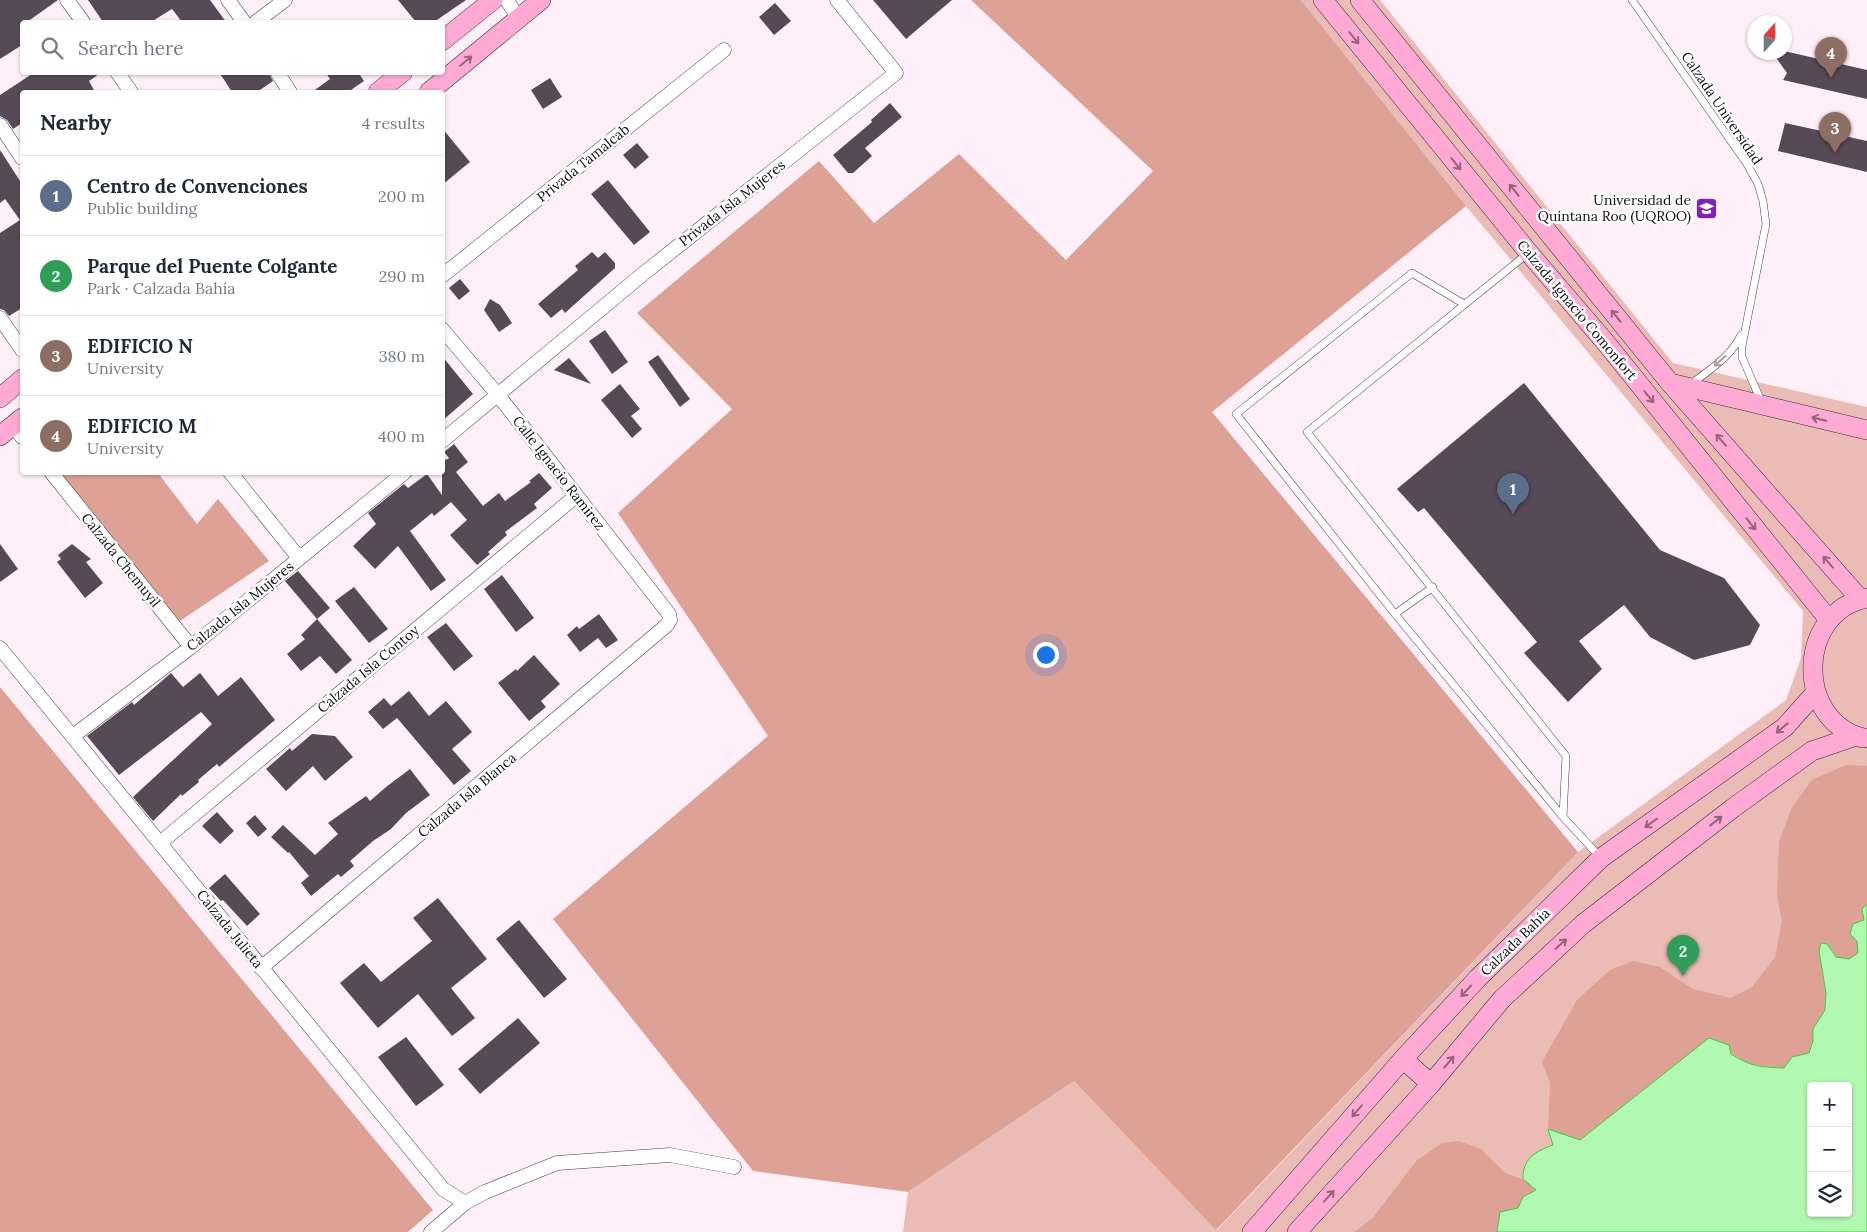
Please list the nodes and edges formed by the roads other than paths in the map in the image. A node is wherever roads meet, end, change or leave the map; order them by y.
1 (67, 0) edge
2 (228, 0) edge
3 (285, 0) edge
4 (493, 0) edge
5 (507, 0) edge
6 (541, 0) edge
7 (837, 0) edge
8 (1323, 0) edge
9 (1360, 0) edge
10 (1632, 0) edge
11 (518, 18) junction
12 (82, 20) edge
13 (243, 20) edge
14 (259, 20) edge
15 (445, 39) edge
16 (724, 50) dead end
17 (119, 75) edge
18 (279, 75) edge
19 (399, 75) edge
20 (130, 90) edge
21 (289, 90) edge
22 (380, 90) edge
23 (431, 90) edge
24 (0, 125) edge
25 (20, 155) edge
26 (1529, 253) junction
27 (445, 274) edge
28 (1464, 304) junction
29 (0, 318) edge
30 (1744, 328) junction
31 (445, 333) edge
32 (20, 347) edge
33 (20, 382) edge
34 (1678, 386) junction
35 (498, 395) junction
36 (0, 398) edge
37 (1764, 407) junction
38 (1867, 430) edge
39 (445, 439) edge
40 (53, 475) edge
41 (232, 475) edge
42 (401, 475) edge
43 (576, 496) junction
44 (299, 558) junction
45 (1433, 588) junction
46 (1864, 598) edge
47 (1395, 614) junction
48 (670, 620) joint
49 (1829, 620) junction
50 (192, 647) junction
51 (0, 648) edge
52 (1816, 692) junction
53 (73, 736) junction
54 (1862, 737) edge
55 (1563, 817) junction
56 (160, 843) junction
57 (1601, 858) junction
58 (261, 968) junction
59 (1403, 1059) junction
60 (1431, 1084) junction
61 (734, 1167) dead end
62 (465, 1202) junction
63 (431, 1232) edge
64 (1252, 1232) edge
65 (1297, 1232) edge

1 - 12 street
2 - 13 street
3 - 14 street
4 - 15 main road
5 - 11 street
6 - 11 main road
7 - 35 street, Privada Isla Mujeres
8 -> 26 main road, Calzada Ignacio Comonfort
34 -> 9 main road, Calzada Ignacio Comonfort
10 - 30 lane, Calzada Universidad
23 -> 11 main road
16 - 27 street, Privada Tamalcab
17 - 20 street
18 - 21 street
19 - 22 main road
24 - 25 street
26 - 28 lane
26 -> 49 main road, Calzada Ignacio Comonfort
28 - 45 lane
28 - 47 lane
29 - 32 street
30 -> 34 lane, Calzada Universidad
30 - 37 lane, Calzada Universidad
31 - 35 street, Calle Ignacio Ramirez
33 - 36 main road
34 - 37 main road
46 -> 34 main road, Calzada Ignacio Comonfort
35 - 39 street
35 - 43 street, Calle Ignacio Ramirez
38 -> 37 main road
40 - 50 street, Calzada Chemuyil
41 - 44 street
42 - 44 street, Calzada Isla Mujeres
43 - 48 street, Calle Ignacio Ramirez
43 - 56 street, Calzada Isla Contoy
44 - 50 street, Calzada Isla Mujeres
45 - 47 lane
45 - 55 lane
46 - 49 main road
47 - 55 lane
48 - 58 street, Calzada Isla Blanca
49 - 52 main road
50 - 53 street, Calzada Isla Mujeres
51 - 53 street, Calzada Julieta
52 - 54 main road
52 -> 57 main road, Calzada Bahía
53 - 56 street, Calzada Julieta
60 -> 54 main road
55 - 57 lane
56 - 58 street, Calzada Julieta
57 -> 59 main road, Calzada Bahía
58 - 62 street, Calzada Julieta
59 - 60 main road
59 -> 64 main road, Calzada Bahía
65 -> 60 main road
61 - 62 street
62 - 63 street

